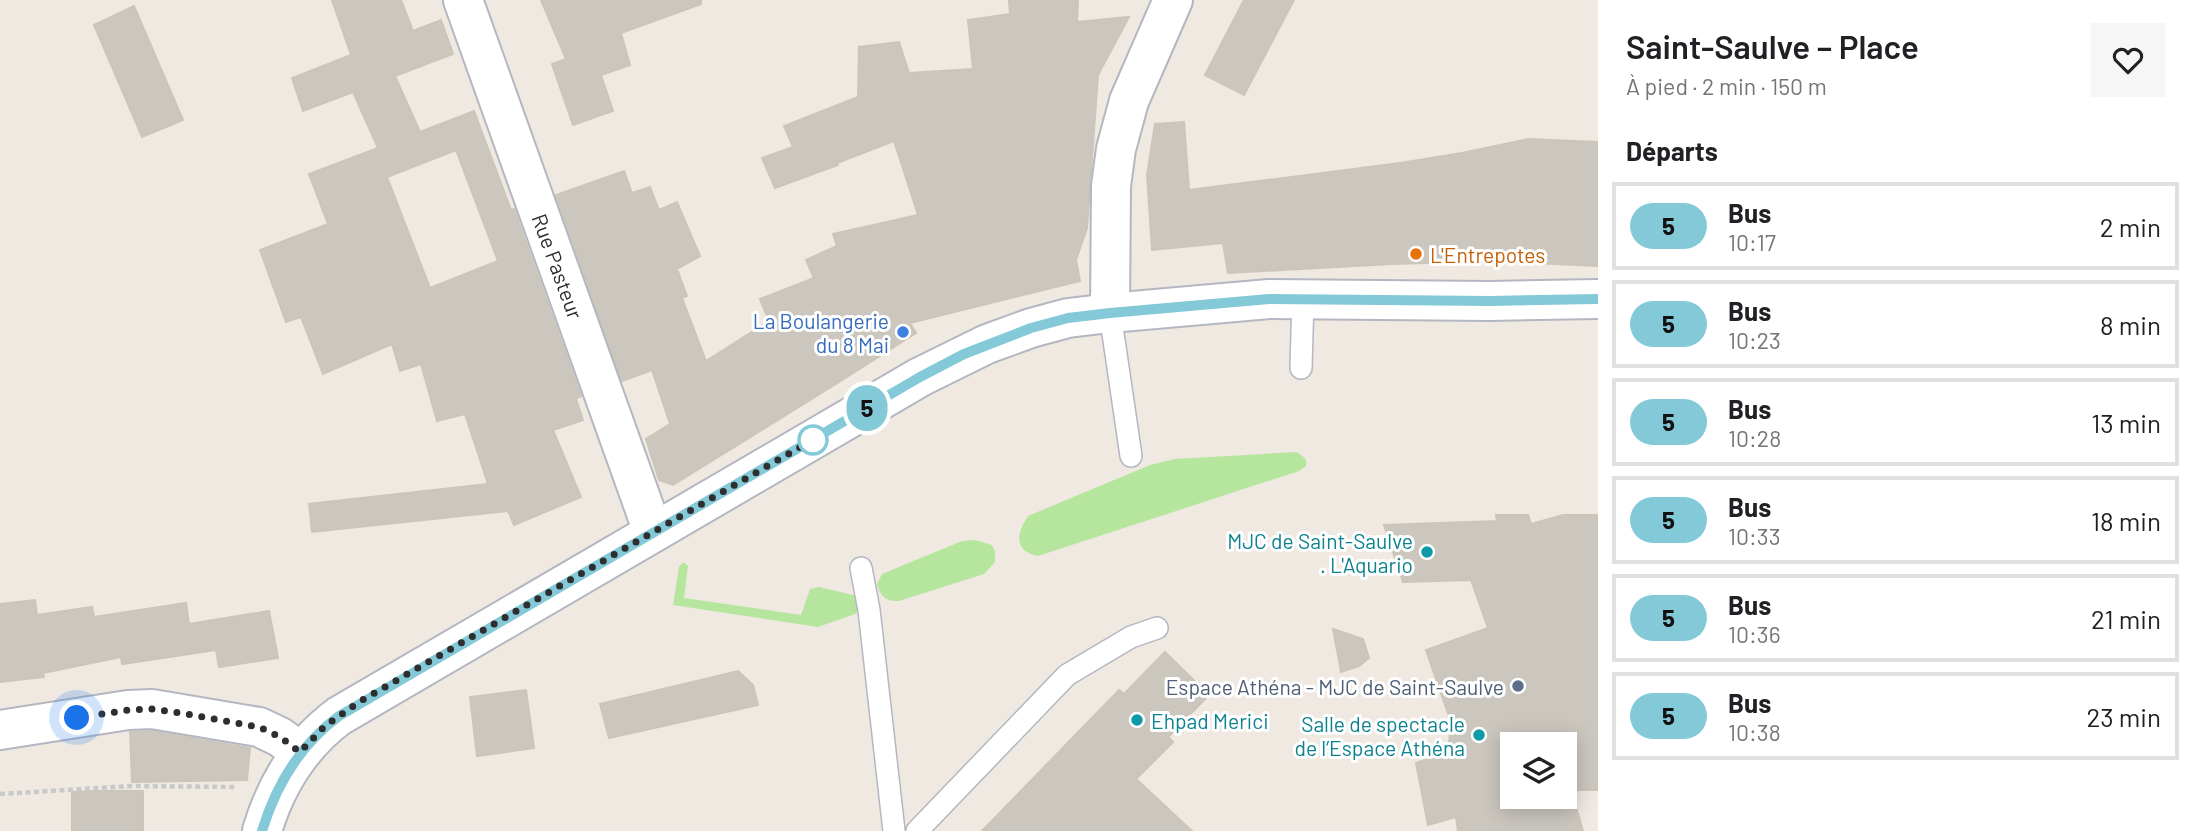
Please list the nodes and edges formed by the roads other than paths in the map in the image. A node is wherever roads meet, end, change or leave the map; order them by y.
1 (463, 0) edge
2 (1173, 0) edge
3 (1303, 298) junction
4 (1591, 304) edge
5 (1110, 313) junction
6 (1301, 368) dead end
7 (1132, 456) dead end
8 (653, 532) junction
9 (861, 568) dead end
10 (1157, 628) dead end
11 (0, 730) edge
12 (300, 752) junction
13 (262, 831) edge
14 (894, 831) edge
15 (917, 831) edge

1 - 8 street, Rue Pasteur
2 - 5 street
3 - 4 street
3 - 5 street
3 - 6 lane
5 - 7 lane
5 - 8 street
8 - 12 street
9 - 14 lane
10 - 15 lane
11 - 12 street
12 - 13 street

